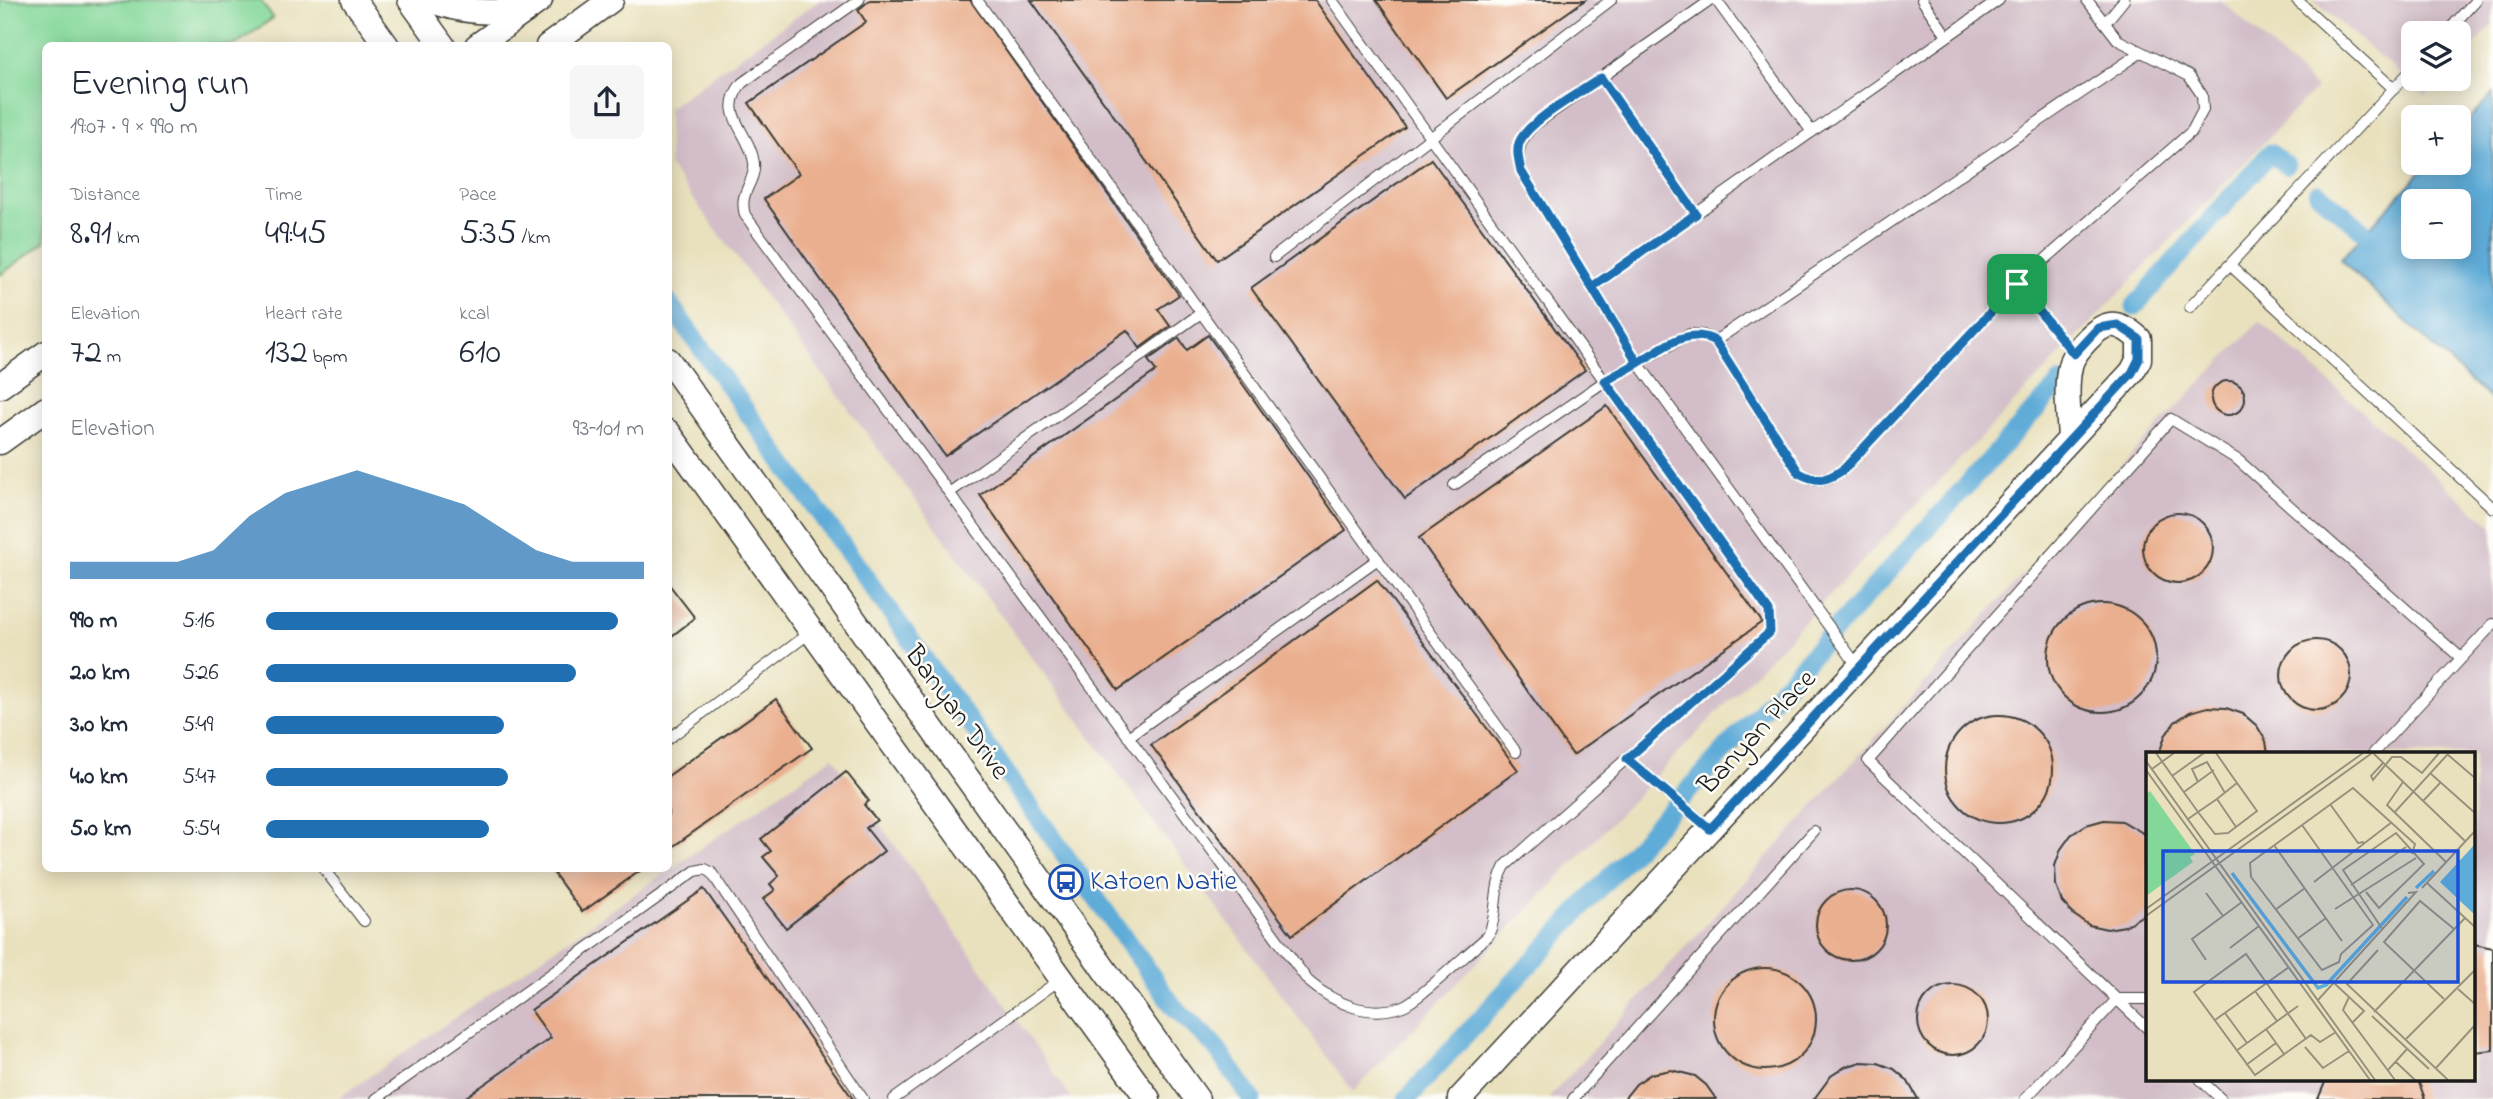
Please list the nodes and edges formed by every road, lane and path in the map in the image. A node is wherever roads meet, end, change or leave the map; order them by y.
1 (410, 0) edge
2 (430, 0) edge
3 (611, 0) edge
4 (859, 0) edge
5 (977, 0) edge
6 (1332, 0) edge
7 (1611, 0) edge
8 (1714, 0) edge
9 (1922, 0) edge
10 (1999, 0) edge
11 (2087, 0) edge
12 (2124, 0) edge
13 (2297, 0) edge
14 (2476, 0) edge
15 (533, 6) edge
16 (361, 9) edge
17 (2456, 21) edge
18 (2105, 23) junction
19 (1947, 36) junction
20 (367, 42) edge
21 (384, 42) edge
22 (440, 42) edge
23 (483, 42) edge
24 (555, 42) edge
25 (2140, 53) junction
26 (1601, 78) junction
27 (2401, 81) edge
28 (2394, 89) junction
29 (1812, 132) junction
30 (1432, 139) junction
31 (1696, 214) junction
32 (1274, 257) dead end
33 (2230, 265) junction
34 (2017, 284) junction
35 (1592, 287) junction
36 (2190, 307) dead end
37 (1201, 313) junction
38 (1715, 341) junction
39 (2074, 354) junction
40 (42, 356) edge
41 (1638, 363) junction
42 (672, 366) edge
43 (1605, 381) junction
44 (0, 386) edge
45 (42, 412) edge
46 (672, 438) edge
47 (2070, 439) junction
48 (0, 442) edge
49 (1454, 485) dead end
50 (949, 493) junction
51 (2493, 508) edge
52 (1378, 559) junction
53 (2493, 624) edge
54 (812, 631) junction
55 (2461, 658) junction
56 (1852, 659) junction
57 (672, 736) edge
58 (1128, 737) junction
59 (1516, 752) dead end
60 (2375, 752) edge
61 (1627, 759) junction
62 (1701, 822) junction
63 (1814, 831) dead end
64 (326, 872) edge
65 (364, 921) dead end
66 (1062, 979) junction
67 (2117, 999) junction
68 (2146, 999) edge
69 (2146, 1027) edge
70 (2203, 1082) edge
71 (376, 1099) edge
72 (863, 1099) edge
73 (894, 1099) edge
74 (1148, 1099) edge
75 (1197, 1099) edge
76 (1460, 1099) edge
77 (1573, 1099) edge
78 (2025, 1099) edge
79 (2221, 1099) edge

1 - 22 street
2 - 15 street
3 - 24 street
4 - 50 lane
5 - 37 lane
6 - 30 lane
7 - 30 lane
8 - 26 lane
8 - 29 lane
9 - 19 lane
10 - 19 lane
11 - 18 lane
12 - 18 lane
13 - 28 lane
14 - 17 lane
15 - 23 street
16 - 20 street
16 - 21 street
18 - 25 lane
19 - 29 lane
25 - 34 lane
25 - 38 lane
26 - 31 lane
26 - 35 lane
27 - 28 lane
28 - 33 lane
29 - 31 lane
30 - 32 lane
30 - 43 lane
31 - 35 lane
33 - 36 lane
33 - 51 lane
34 - 38 lane
34 - 39 lane
35 - 41 lane
37 - 50 lane
37 - 52 lane
38 - 41 lane
39 - 47 street
39 - 47 street, Banyan Place
40 - 44 street
41 - 43 lane
41 - 56 lane
42 - 75 street, Banyan Drive
43 - 49 lane
43 - 61 lane
45 - 48 street
46 - 54 street
47 - 56 street, Banyan Place
50 - 58 lane
52 - 58 lane
52 - 59 lane
53 - 55 lane
54 - 57 lane
54 - 66 street
55 - 60 lane
55 - 67 lane
56 - 62 street, Banyan Place
58 - 61 lane
61 - 62 lane
62 - 76 street, Banyan Place
63 - 77 lane
64 - 65 lane
66 - 73 lane
66 - 74 street
67 - 68 lane
67 - 69 lane
67 - 78 lane
70 - 79 lane
71 - 72 lane

